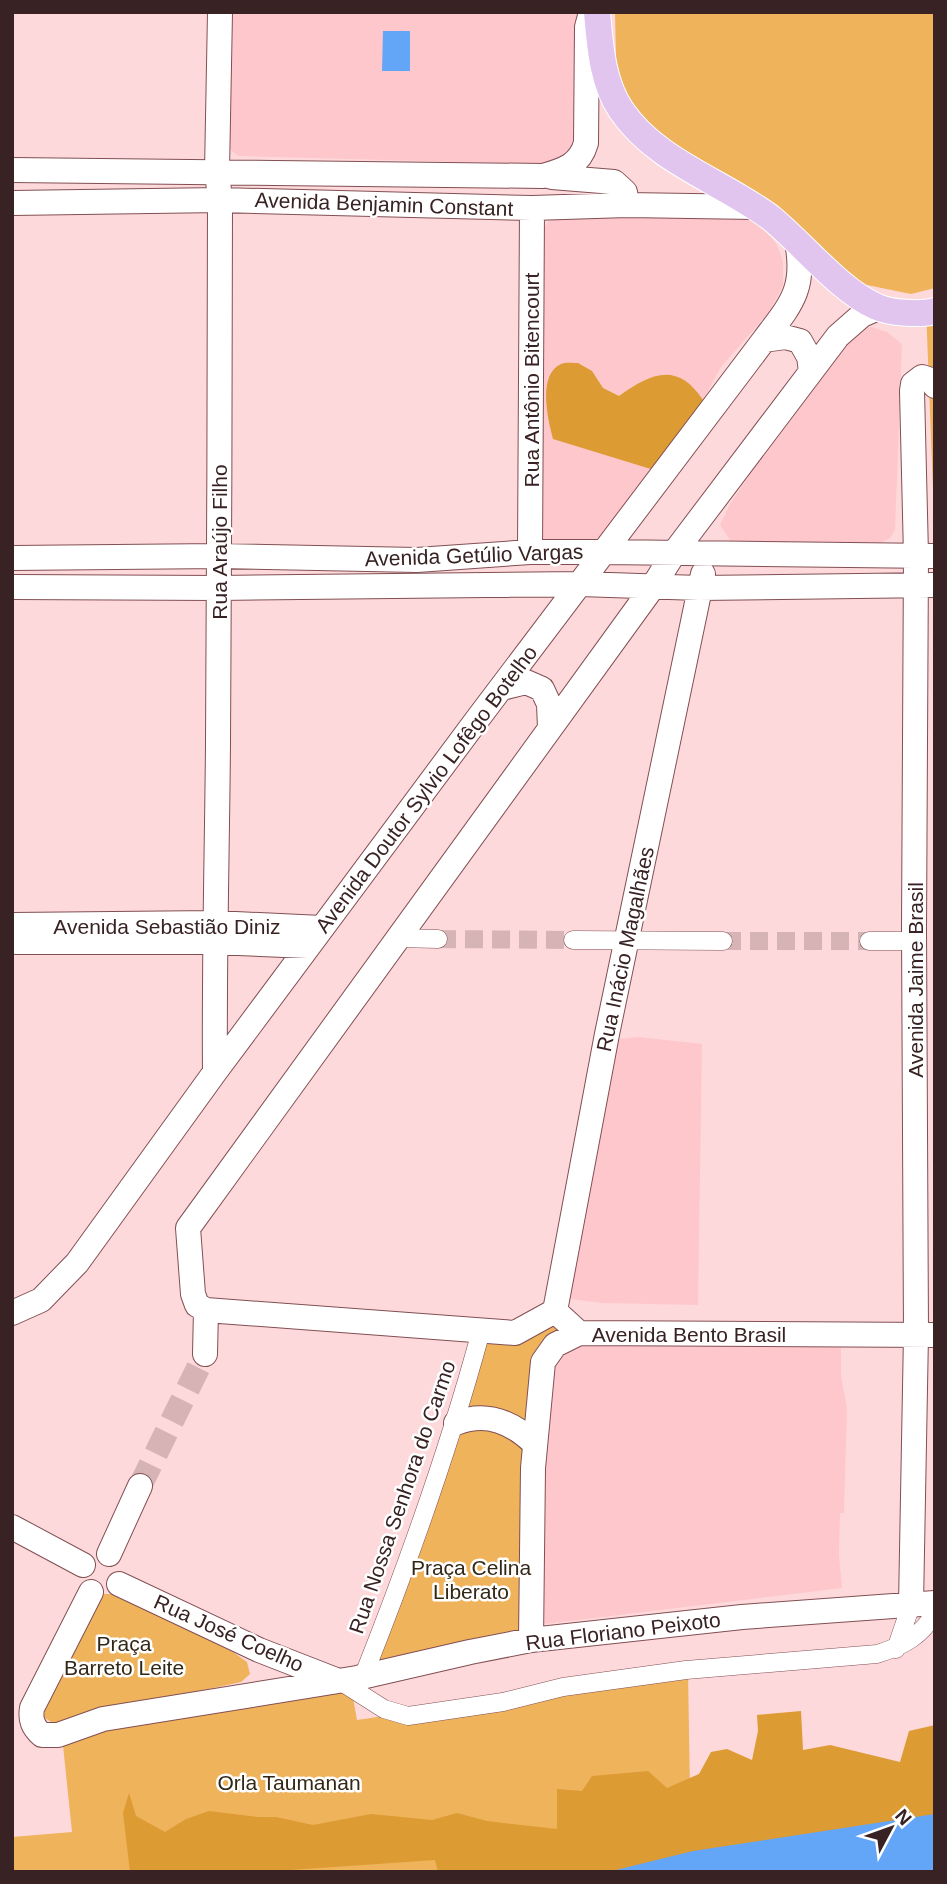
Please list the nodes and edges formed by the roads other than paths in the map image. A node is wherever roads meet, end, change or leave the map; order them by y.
1 (220, 12) edge
2 (591, 12) edge
3 (597, 12) edge
4 (12, 170) edge
5 (217, 171) junction
6 (543, 176) junction
7 (220, 200) junction
8 (12, 203) edge
9 (627, 205) junction
10 (755, 207) junction
11 (532, 208) junction
12 (797, 242) junction
13 (878, 308) junction
14 (935, 311) edge
15 (764, 341) junction
16 (811, 372) junction
17 (935, 386) edge
18 (530, 552) junction
19 (605, 552) junction
20 (674, 553) junction
21 (722, 554) junction
22 (219, 556) junction
23 (925, 556) edge
24 (12, 558) edge
25 (580, 584) junction
26 (925, 585) edge
27 (12, 587) edge
28 (219, 588) junction
29 (652, 588) junction
30 (699, 588) junction
31 (502, 688) junction
32 (550, 728) junction
33 (12, 925) edge
34 (215, 932) junction
35 (315, 937) junction
36 (397, 938) junction
37 (438, 939) tunnel mouth
38 (573, 940) tunnel mouth
39 (627, 941) junction
40 (723, 941) tunnel mouth
41 (869, 941) tunnel mouth
42 (923, 941) edge
43 (12, 942) edge
44 (215, 1072) junction
45 (206, 1310) junction
46 (555, 1311) junction
47 (12, 1313) edge
48 (481, 1331) junction
49 (515, 1333) junction
50 (579, 1333) junction
51 (925, 1334) edge
52 (205, 1354) tunnel mouth
53 (543, 1362) junction
54 (456, 1423) junction
55 (535, 1444) junction
56 (141, 1486) tunnel mouth
57 (12, 1527) edge
58 (109, 1554) junction
59 (83, 1565) junction
60 (119, 1584) junction
61 (91, 1592) junction
62 (923, 1604) edge
63 (935, 1612) edge
64 (531, 1640) junction
65 (896, 1648) junction
66 (260, 1650) junction
67 (351, 1679) junction
68 (240, 1697) junction

1 - 5 main road, Rua Araújo Filho
2 - 6 main road, Avenida Benjamin Constant
3 - 10 main road
4 - 5 main road, Avenida Benjamin Constant
5 - 6 main road, Avenida Benjamin Constant
5 - 7 main road, Rua Araújo Filho
6 - 9 main road
7 - 8 main road, Avenida Benjamin Constant
7 - 11 main road, Avenida Benjamin Constant
7 - 22 main road, Rua Araújo Filho
9 - 10 main road, Avenida Benjamin Constant
9 - 11 main road, Avenida Benjamin Constant
10 - 12 main road
11 - 18 main road, Rua Antônio Bitencourt
12 - 13 main road
12 - 15 main road, Avenida Doutor Sylvio Lofêgo Botelho
13 - 14 main road
13 - 16 main road
15 - 16 main road
15 - 19 main road, Avenida Doutor Sylvio Lofêgo Botelho
16 - 20 main road
17 - 23 main road, Avenida Jaime Brasil
18 - 19 main road, Avenida Getúlio Vargas
18 - 22 main road, Avenida Getúlio Vargas
19 - 20 main road, Avenida Getúlio Vargas
19 - 25 main road, Avenida Doutor Sylvio Lofêgo Botelho
20 - 21 main road, Avenida Getúlio Vargas
20 - 29 main road
21 - 23 main road, Avenida Getúlio Vargas
21 - 30 main road, Rua Inácio Magalhães
22 - 24 main road, Avenida Getúlio Vargas
22 - 28 main road, Rua Araújo Filho
23 - 26 main road, Avenida Jaime Brasil
25 - 28 main road, Avenida Getúlio Vargas
25 - 29 main road, Avenida Getúlio Vargas
25 - 31 main road, Avenida Doutor Sylvio Lofêgo Botelho
26 - 30 main road, Avenida Getúlio Vargas
26 - 42 main road, Avenida Jaime Brasil
27 - 28 main road, Avenida Getúlio Vargas
28 - 34 main road, Rua Araújo Filho
29 - 30 main road, Avenida Getúlio Vargas
29 - 32 main road
30 - 39 main road, Rua Inácio Magalhães
31 - 32 main road
31 - 35 main road, Avenida Doutor Sylvio Lofêgo Botelho
32 - 36 main road
33 - 34 main road, Avenida Sebastião Diniz
34 - 35 main road, Avenida Sebastião Diniz
34 - 43 main road, Avenida Sebastião Diniz
34 - 44 main road, Rua Araújo Filho
35 - 44 main road, Avenida Doutor Sylvio Lofêgo Botelho
36 - 37 street
36 - 45 main road
38 - 39 street
39 - 40 street
39 - 46 main road, Rua Inácio Magalhães
41 - 42 street
42 - 51 main road, Avenida Jaime Brasil
44 - 47 main road, Avenida Doutor Sylvio Lofêgo Botelho
45 - 48 main road
45 - 52 main road
46 - 49 main road
46 - 50 main road, Avenida Bento Brasil
48 - 49 main road
48 - 54 street, Rua Nossa Senhora do Carmo
49 - 53 main road
50 - 51 main road, Avenida Bento Brasil
50 - 53 main road
51 - 62 main road, Avenida Jaime Brasil
53 - 55 main road
54 - 55 main road
54 - 67 street, Rua Nossa Senhora do Carmo
55 - 64 main road
56 - 58 main road
57 - 59 main road
58 - 59 main road
58 - 60 main road
59 - 61 main road
60 - 61 main road
60 - 66 main road, Rua José Coelho
61 - 68 main road, Rua Floriano Peixoto
62 - 64 main road, Rua Floriano Peixoto
62 - 65 street
63 - 65 street
64 - 67 main road, Rua Floriano Peixoto
65 - 67 street
66 - 67 main road, Rua José Coelho
66 - 68 main road
67 - 68 main road, Rua Floriano Peixoto

